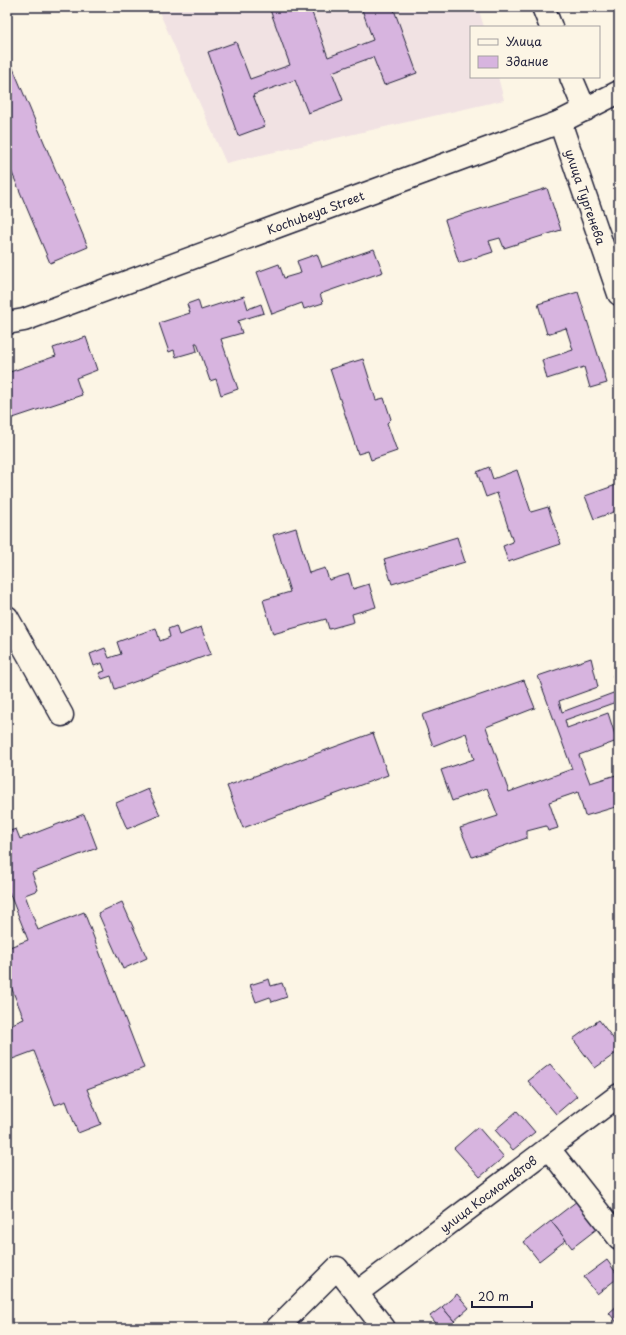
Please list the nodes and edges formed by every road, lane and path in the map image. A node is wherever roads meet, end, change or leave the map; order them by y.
1 (543, 7) edge
2 (551, 26) edge
3 (571, 78) edge
4 (619, 92) edge
5 (585, 110) junction
6 (560, 122) junction
7 (619, 294) edge
8 (7, 323) edge
9 (7, 617) edge
10 (62, 715) dead end
11 (619, 1095) edge
12 (549, 1149) junction
13 (619, 1238) edge
14 (358, 1292) junction
15 (277, 1328) edge
16 (384, 1328) edge

1 - 2 street
3 - 5 street
4 - 5 street, Kochubeya Street
5 - 6 street, Kochubeya Street
6 - 7 street, улица Тургенева
6 - 8 street, Kochubeya Street
9 - 10 street
11 - 12 street, улица Космонавтов
12 - 13 street
12 - 14 street, улица Космонавтов
14 - 15 street
14 - 16 street

